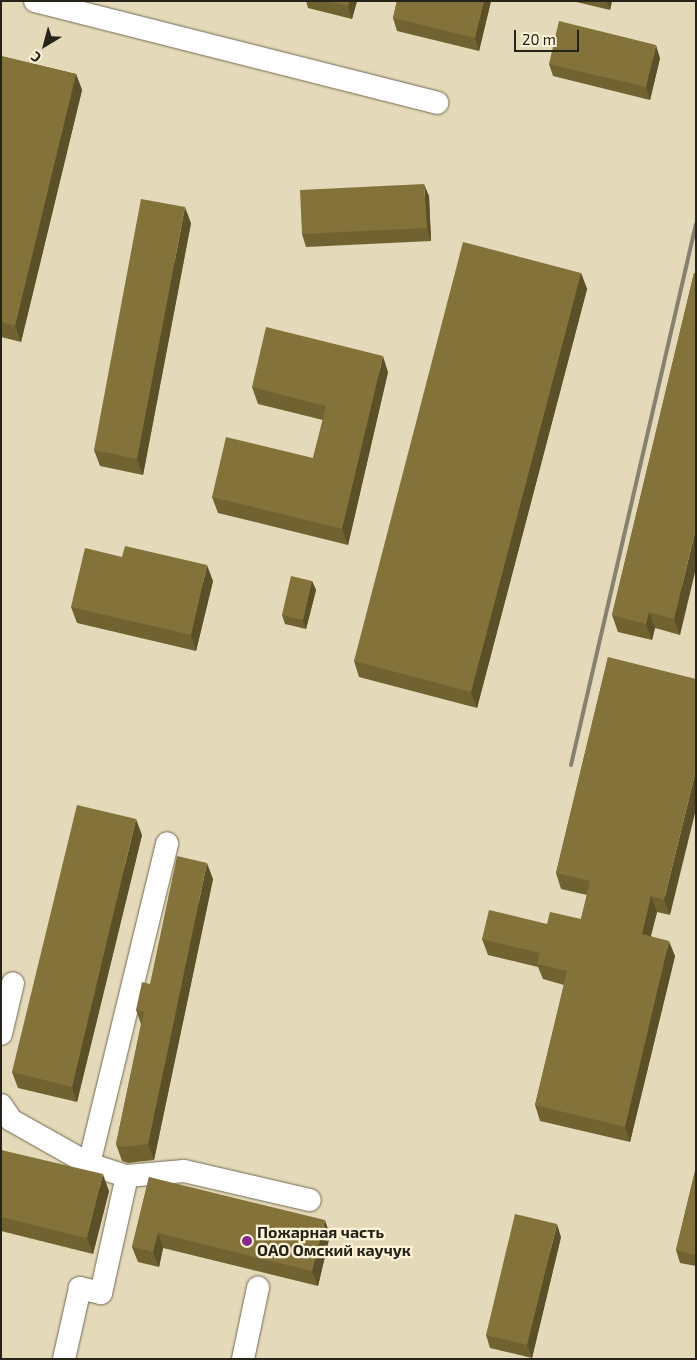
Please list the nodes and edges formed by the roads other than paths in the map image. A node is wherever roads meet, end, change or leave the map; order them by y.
1 (35, 1) edge
2 (437, 103) dead end
3 (167, 843) dead end
4 (13, 983) dead end
5 (1, 1034) edge
6 (1, 1105) edge
7 (90, 1164) junction
8 (127, 1176) junction
9 (310, 1200) dead end
10 (258, 1288) dead end
11 (64, 1359) edge
12 (243, 1359) edge

1 - 2 lane
3 - 7 lane
4 - 5 lane
6 - 7 lane
7 - 8 lane
8 - 9 lane
8 - 11 lane
10 - 12 lane

